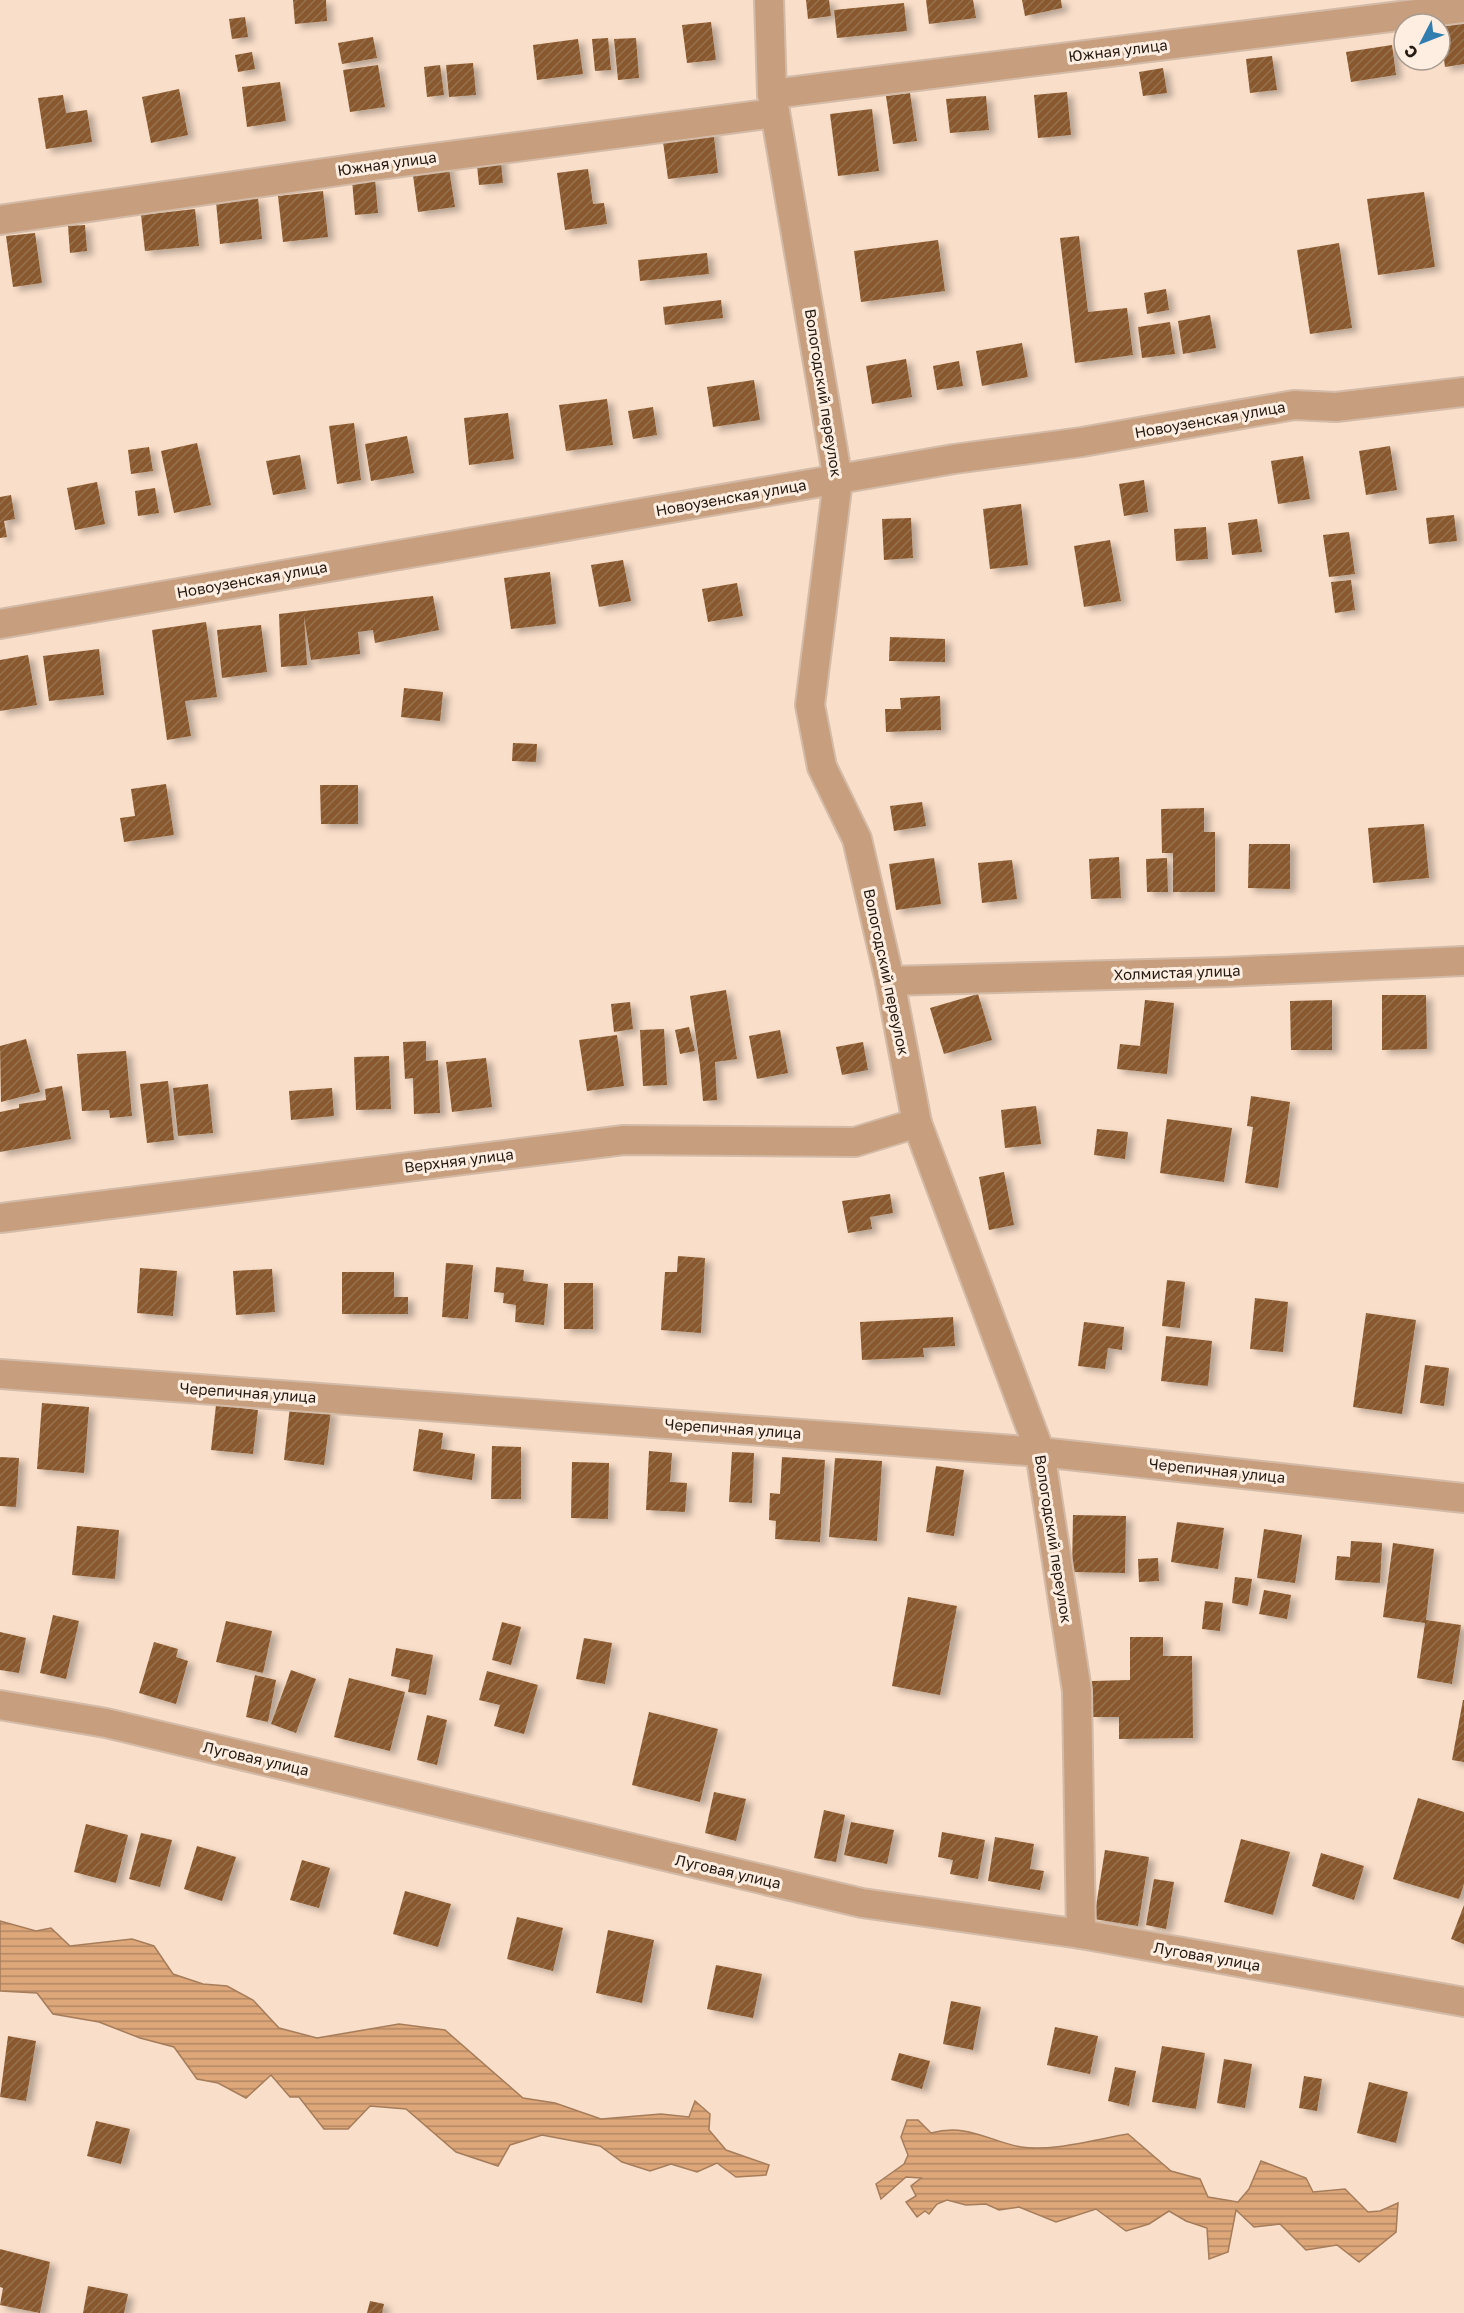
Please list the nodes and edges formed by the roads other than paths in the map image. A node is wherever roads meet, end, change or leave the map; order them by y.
1 (769, 0) edge
2 (1464, 8) edge
3 (773, 103) junction
4 (0, 220) edge
5 (1464, 392) edge
6 (838, 480) junction
7 (0, 624) edge
8 (1464, 961) edge
9 (890, 981) junction
10 (917, 1123) junction
11 (0, 1218) edge
12 (0, 1374) edge
13 (1040, 1452) junction
14 (1464, 1498) edge
15 (0, 1705) edge
16 (1082, 1934) junction
17 (1464, 2002) edge

1 - 3 street, Вологодский переулок
2 - 3 street, Южная улица
3 - 4 street, Южная улица
3 - 6 street, Вологодский переулок
5 - 6 street, Новоузенская улица
6 - 7 street, Новоузенская улица
6 - 9 street, Вологодский переулок
8 - 9 street, Холмистая улица
9 - 10 street, Вологодский переулок
10 - 11 street, Верхняя улица
10 - 13 street, Вологодский переулок
12 - 13 street, Черепичная улица
13 - 14 street, Черепичная улица
13 - 16 street, Вологодский переулок
15 - 16 street, Луговая улица
16 - 17 street, Луговая улица

